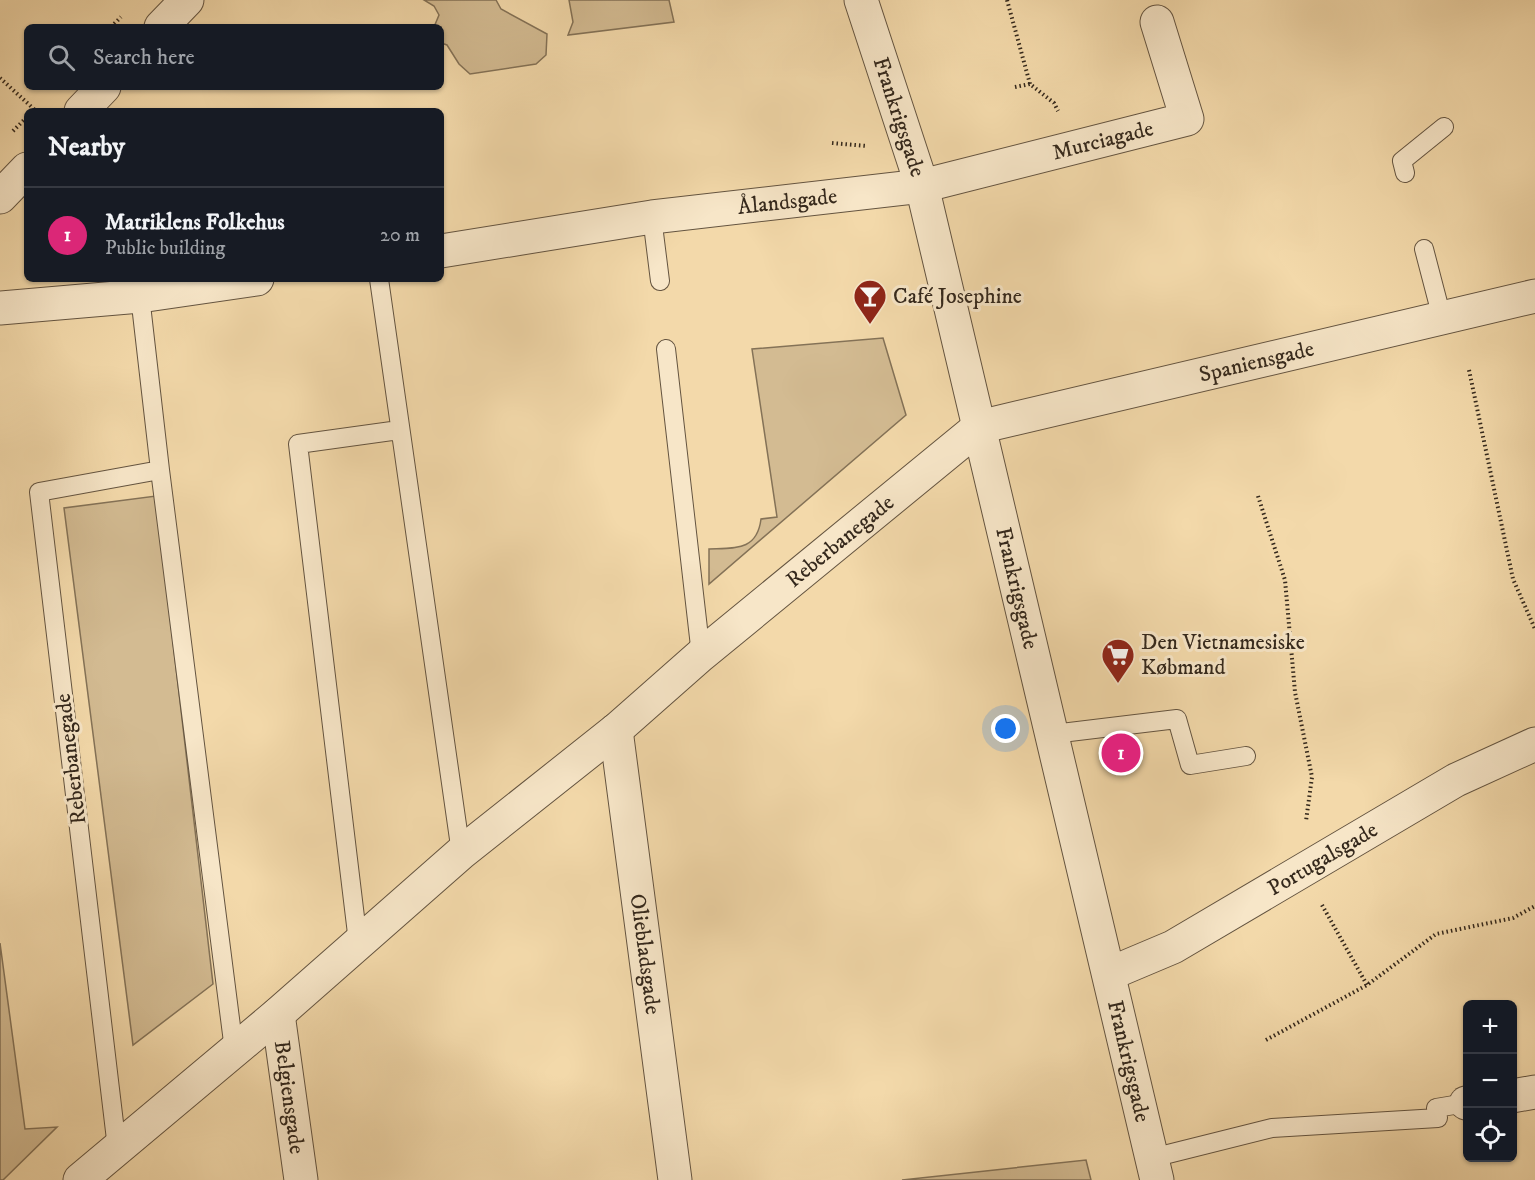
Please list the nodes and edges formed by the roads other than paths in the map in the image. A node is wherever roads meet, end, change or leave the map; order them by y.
1 (187, 0) edge
2 (861, 0) edge
3 (1157, 22) dead end
4 (164, 24) edge
5 (101, 90) edge
6 (84, 108) edge
7 (1444, 127) dead end
8 (24, 172) edge
9 (1405, 173) dead end
10 (922, 186) junction
11 (0, 198) edge
12 (652, 217) junction
13 (1424, 249) dead end
14 (444, 251) edge
15 (660, 281) dead end
16 (236, 282) edge
17 (379, 282) edge
18 (140, 296) junction
19 (1535, 296) edge
20 (0, 308) edge
21 (1442, 318) junction
22 (666, 349) dead end
23 (979, 427) junction
24 (399, 430) junction
25 (160, 470) junction
26 (701, 655) junction
27 (616, 730) junction
28 (1053, 734) junction
29 (1535, 744) edge
30 (1246, 756) dead end
31 (461, 853) junction
32 (358, 942) junction
33 (1109, 974) junction
34 (278, 1014) junction
35 (234, 1050) junction
36 (1535, 1092) edge
37 (1517, 1095) edge
38 (1463, 1104) edge
39 (117, 1148) junction
40 (1155, 1169) edge
41 (80, 1180) edge
42 (301, 1180) edge
43 (675, 1180) edge

1 - 4 street
2 - 10 street, Frankrigsgade
3 - 10 street, Murciagade
5 - 6 street
7 - 9 lane
8 - 11 street
10 - 12 street, Ålandsgade
10 - 23 street, Frankrigsgade
12 - 14 street, Ålandsgade
12 - 15 lane
13 - 21 lane
16 - 18 street
17 - 24 lane
18 - 20 street
18 - 25 lane
19 - 21 street, Spaniensgade
21 - 23 street, Spaniensgade
22 - 26 lane
23 - 26 street, Reberbanegade
23 - 28 street, Frankrigsgade
24 - 31 lane
24 - 32 lane
25 - 35 lane
25 - 39 lane, Reberbanegade
26 - 27 street, Reberbanegade
27 - 31 street, Reberbanegade
27 - 43 street, Oliebladsgade
28 - 30 lane
28 - 33 street, Frankrigsgade
29 - 33 street, Portugalsgade
31 - 32 street, Reberbanegade
32 - 34 street, Reberbanegade
33 - 40 street, Frankrigsgade
34 - 35 street, Reberbanegade
34 - 42 street, Belgiensgade
35 - 39 street, Reberbanegade
36 - 37 street
38 - 40 lane
39 - 41 street, Reberbanegade

